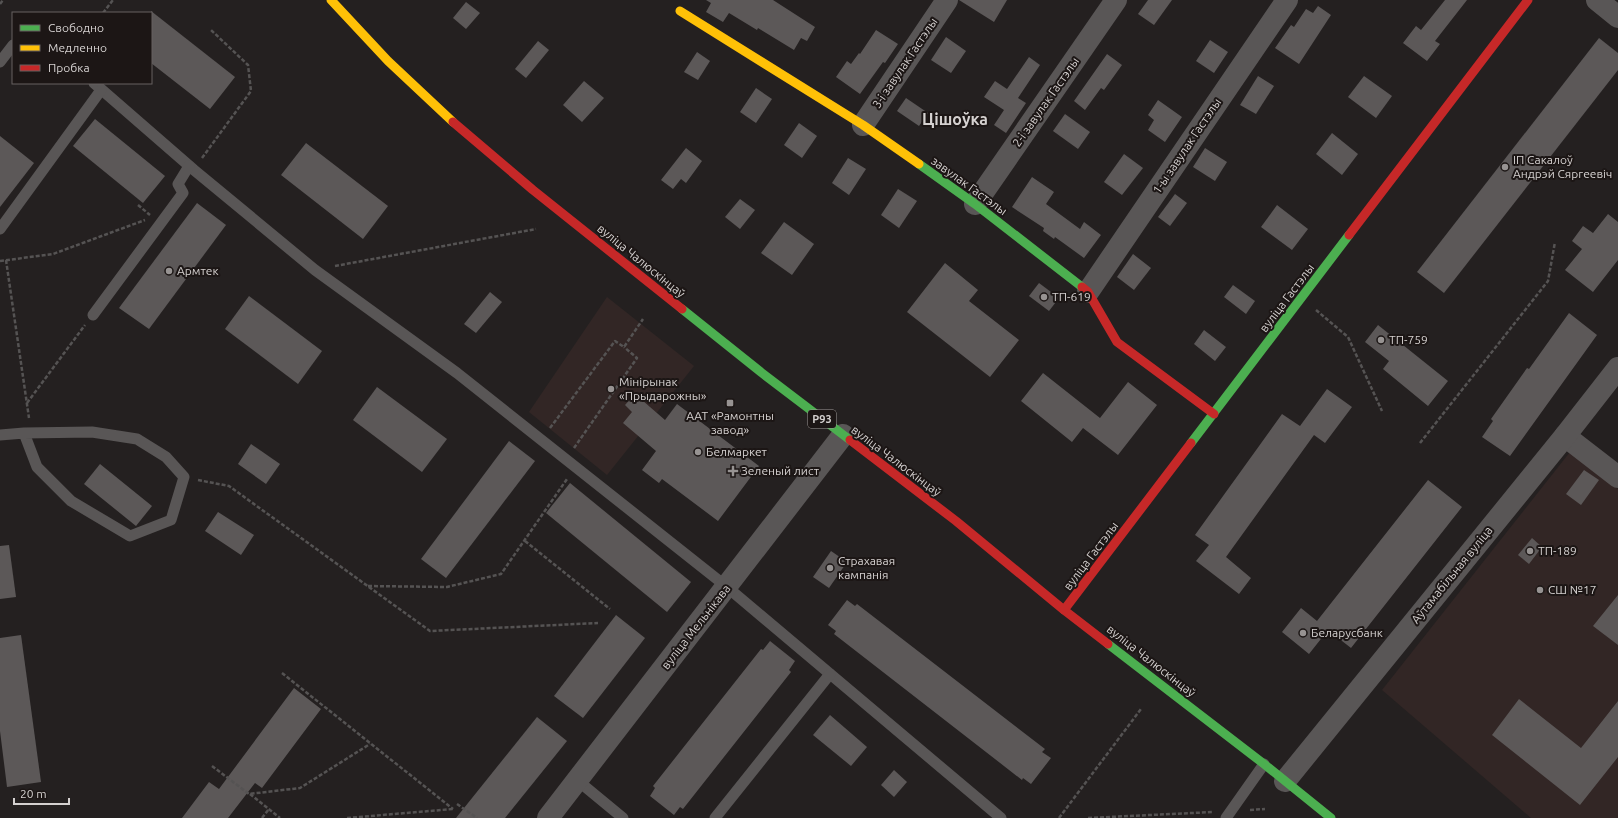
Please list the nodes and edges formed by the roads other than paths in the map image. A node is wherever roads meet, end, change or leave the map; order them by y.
1 (330, 0) edge
2 (947, 0) edge
3 (1116, 0) edge
4 (1287, 0) edge
5 (1528, 0) edge
6 (1597, 0) edge
7 (680, 11) dead end
8 (1618, 17) edge
9 (12, 46) edge
10 (0, 62) edge
11 (98, 86) edge
12 (863, 125) junction
13 (191, 168) junction
14 (975, 204) junction
15 (0, 229) edge
16 (1088, 292) junction
17 (93, 315) road end
18 (1618, 368) edge
19 (1214, 414) junction
20 (27, 433) junction
21 (0, 435) edge
22 (844, 435) junction
23 (1565, 436) junction
24 (1618, 478) edge
25 (727, 587) junction
26 (1064, 610) junction
27 (830, 674) junction
28 (1264, 764) junction
29 (577, 780) junction
30 (1285, 781) junction
31 (1228, 814) edge
32 (548, 818) edge
33 (623, 818) edge
34 (715, 818) edge
35 (1001, 818) edge
36 (1331, 818) edge

1 - 22 street, вуліца Чалюскінцаў / Р93
2 - 12 street, 3-і завулак Гастэлы
3 - 14 street, 2-і завулак Гастэлы
4 - 16 street, 1-ы завулак Гастэлы
5 - 19 street, вуліца Гастэлы
6 - 8 street
7 - 12 street, завулак Гастэлы
9 - 10 lane
11 - 13 lane
11 - 15 lane
12 - 14 street, завулак Гастэлы
13 - 17 lane
13 - 25 lane
14 - 16 street, завулак Гастэлы
16 - 19 street, завулак Гастэлы
18 - 23 street, Аўтамабільная вуліца
19 - 26 street, вуліца Гастэлы
20 - 20 lane
20 - 21 lane
22 - 25 street, вуліца Мельнікава
22 - 26 street, вуліца Чалюскінцаў / Р93
23 - 24 street
23 - 30 street, Аўтамабільная вуліца
25 - 27 lane
25 - 29 street, вуліца Мельнікава
26 - 28 street, вуліца Чалюскінцаў / Р93
27 - 34 lane
27 - 35 lane
28 - 30 street, вуліца Чалюскінцаў / Р93
28 - 31 lane
29 - 32 street, вуліца Мельнікава
29 - 33 lane
30 - 36 street, вуліца Чалюскінцаў / Р93

